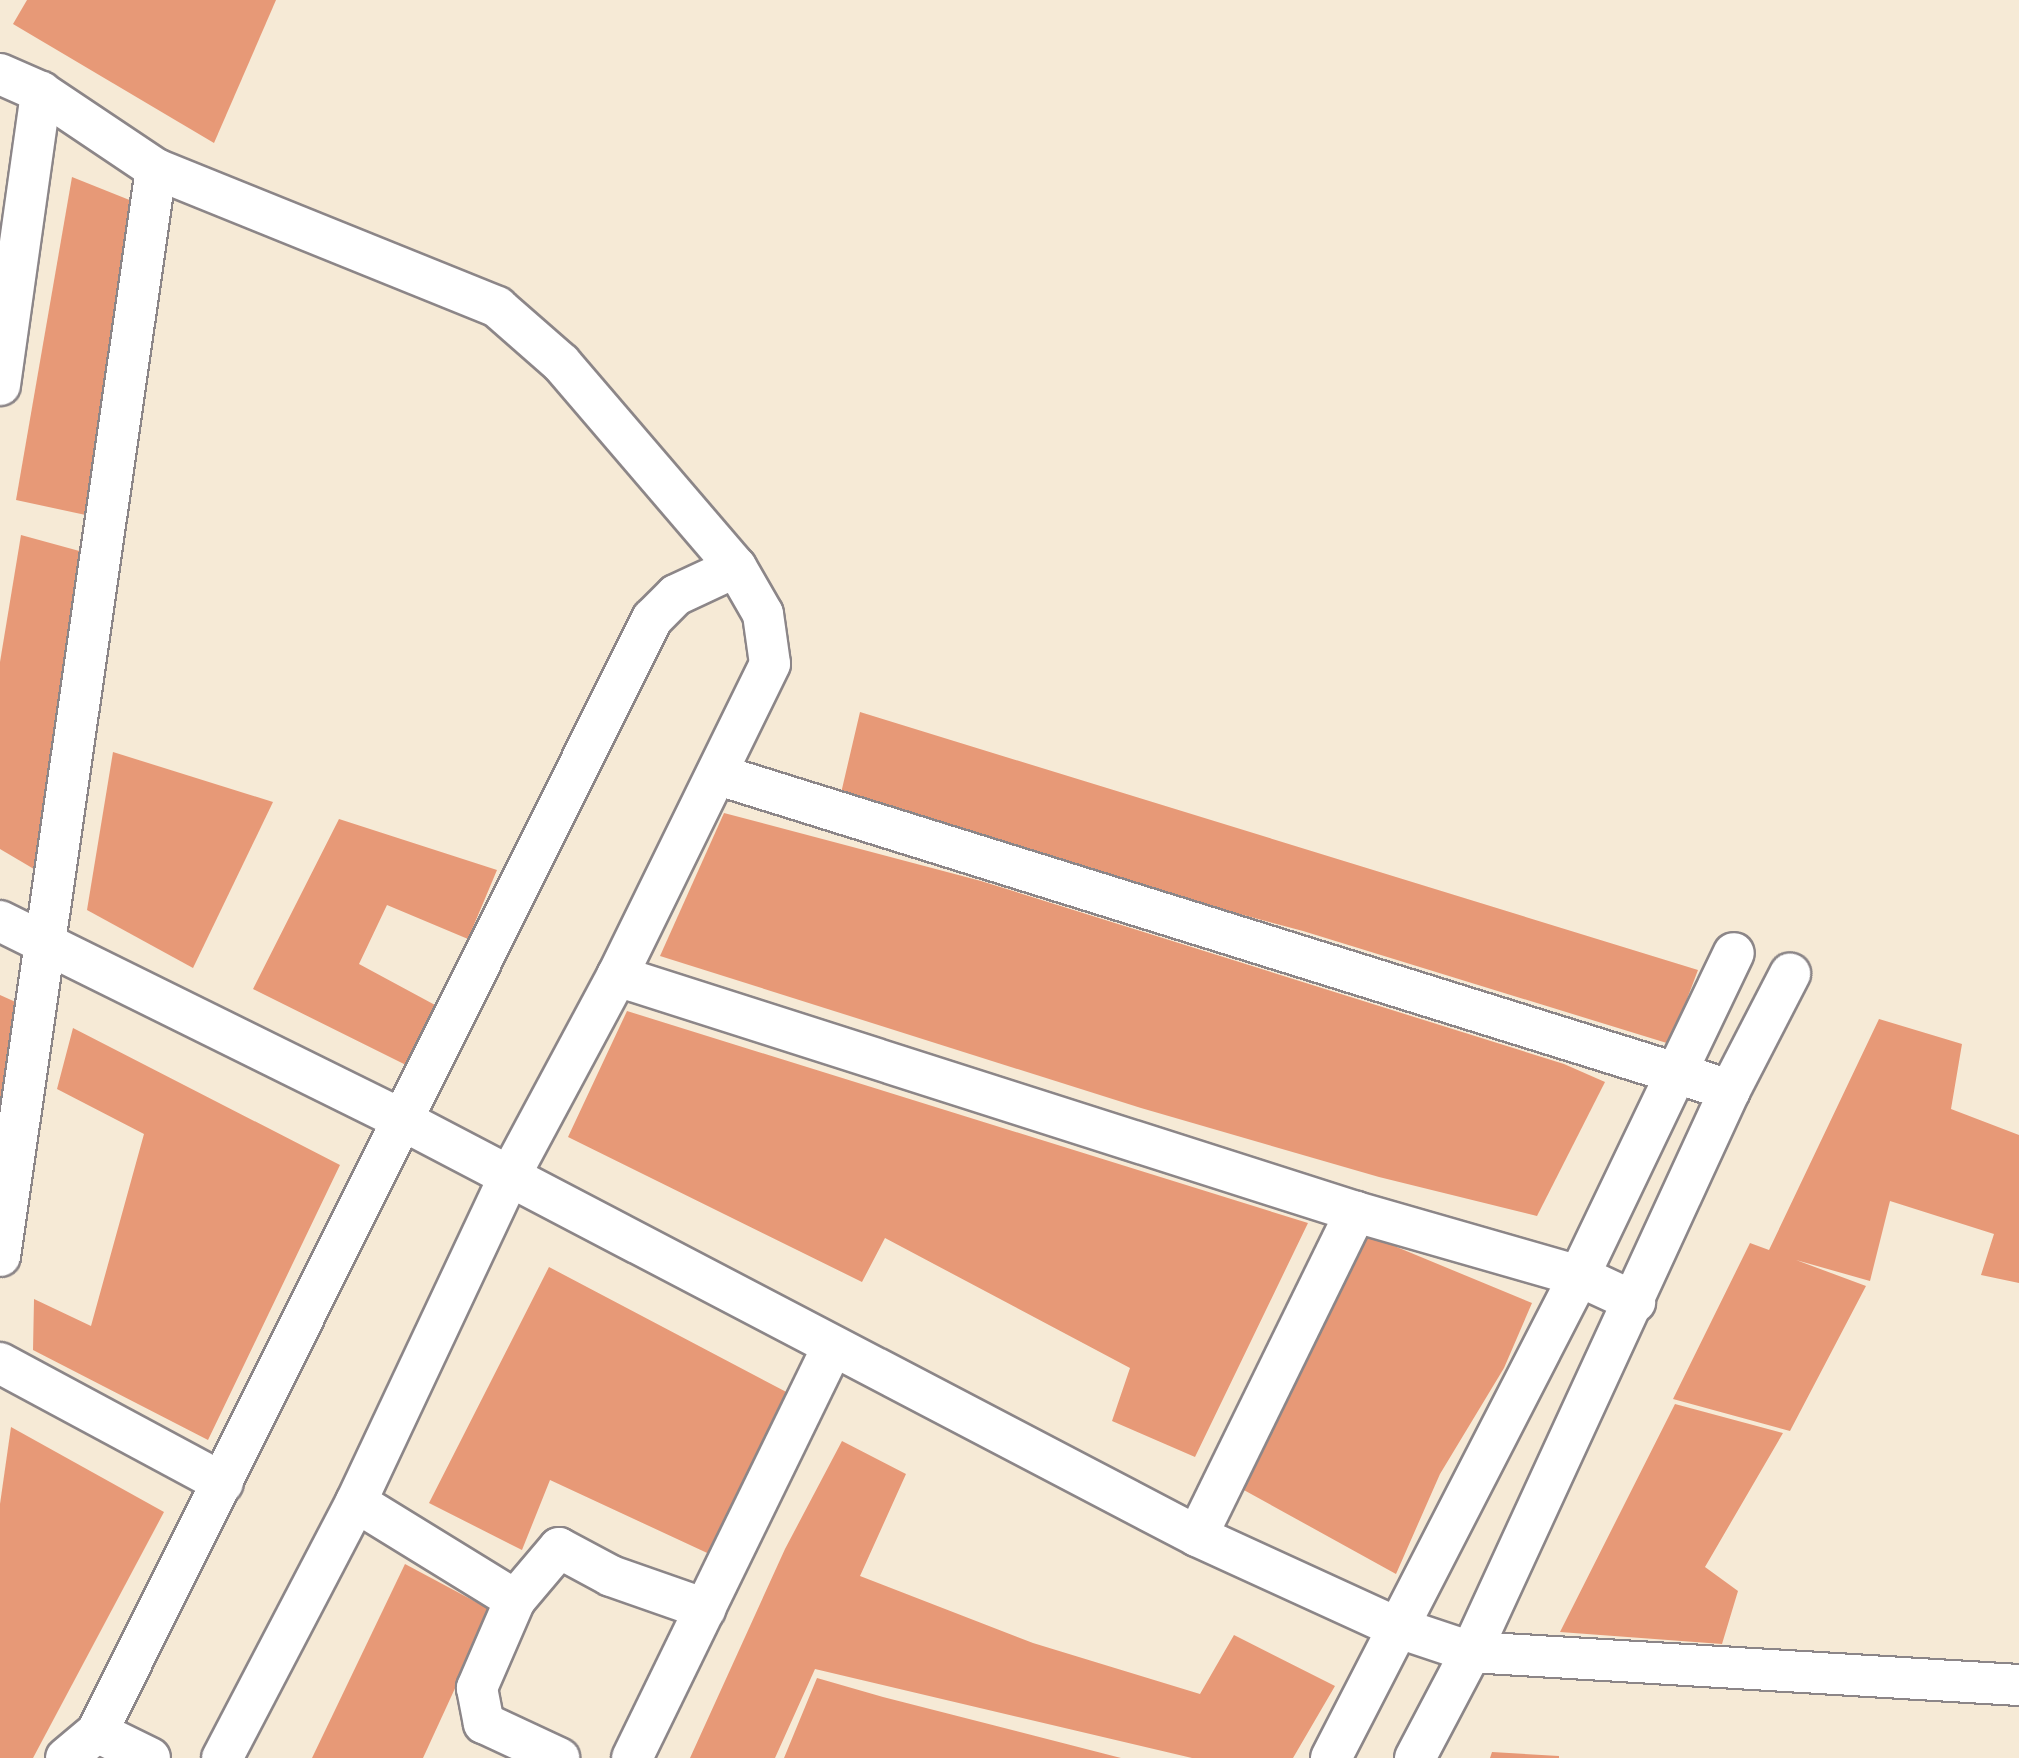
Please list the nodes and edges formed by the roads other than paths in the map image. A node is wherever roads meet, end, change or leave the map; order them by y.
1 (0, 74) edge
2 (41, 92) junction
3 (156, 169) junction
4 (0, 385) edge
5 (736, 567) junction
6 (719, 775) junction
7 (0, 921) edge
8 (45, 942) junction
9 (1734, 953) dead end
10 (1790, 974) dead end
11 (617, 976) junction
12 (1675, 1071) junction
13 (1730, 1090) junction
14 (402, 1120) junction
15 (508, 1179) junction
16 (1356, 1212) junction
17 (0, 1256) edge
18 (1579, 1276) junction
19 (1635, 1302) junction
20 (833, 1346) junction
21 (0, 1363) edge
22 (223, 1483) junction
23 (356, 1502) junction
24 (1197, 1536) junction
25 (515, 1600) junction
26 (705, 1609) junction
27 (1396, 1627) junction
28 (1471, 1652) junction
29 (2019, 1685) edge
30 (97, 1732) junction
31 (66, 1758) edge
32 (150, 1758) edge
33 (222, 1758) edge
34 (559, 1758) edge
35 (632, 1758) edge
36 (1331, 1758) edge
37 (1415, 1758) edge

1 - 2 street
2 - 3 street
2 - 4 street
3 - 5 street
3 - 8 street
5 - 6 street
5 - 14 street
6 - 11 street
6 - 12 street
7 - 8 street
8 - 14 street
8 - 17 street
9 - 12 street
10 - 13 street
11 - 15 street
11 - 16 street
12 - 13 street
12 - 18 street
13 - 19 street
14 - 15 street
14 - 22 street
15 - 20 street
15 - 23 street
16 - 18 street
16 - 24 street
18 - 19 street
18 - 27 street
19 - 28 street
20 - 24 street
20 - 26 street
21 - 22 street
22 - 30 street
23 - 25 street
23 - 33 street
24 - 27 street
25 - 26 street
25 - 34 street
26 - 35 street
27 - 28 street
27 - 36 street
28 - 29 street
28 - 37 street
30 - 31 street
30 - 32 street

